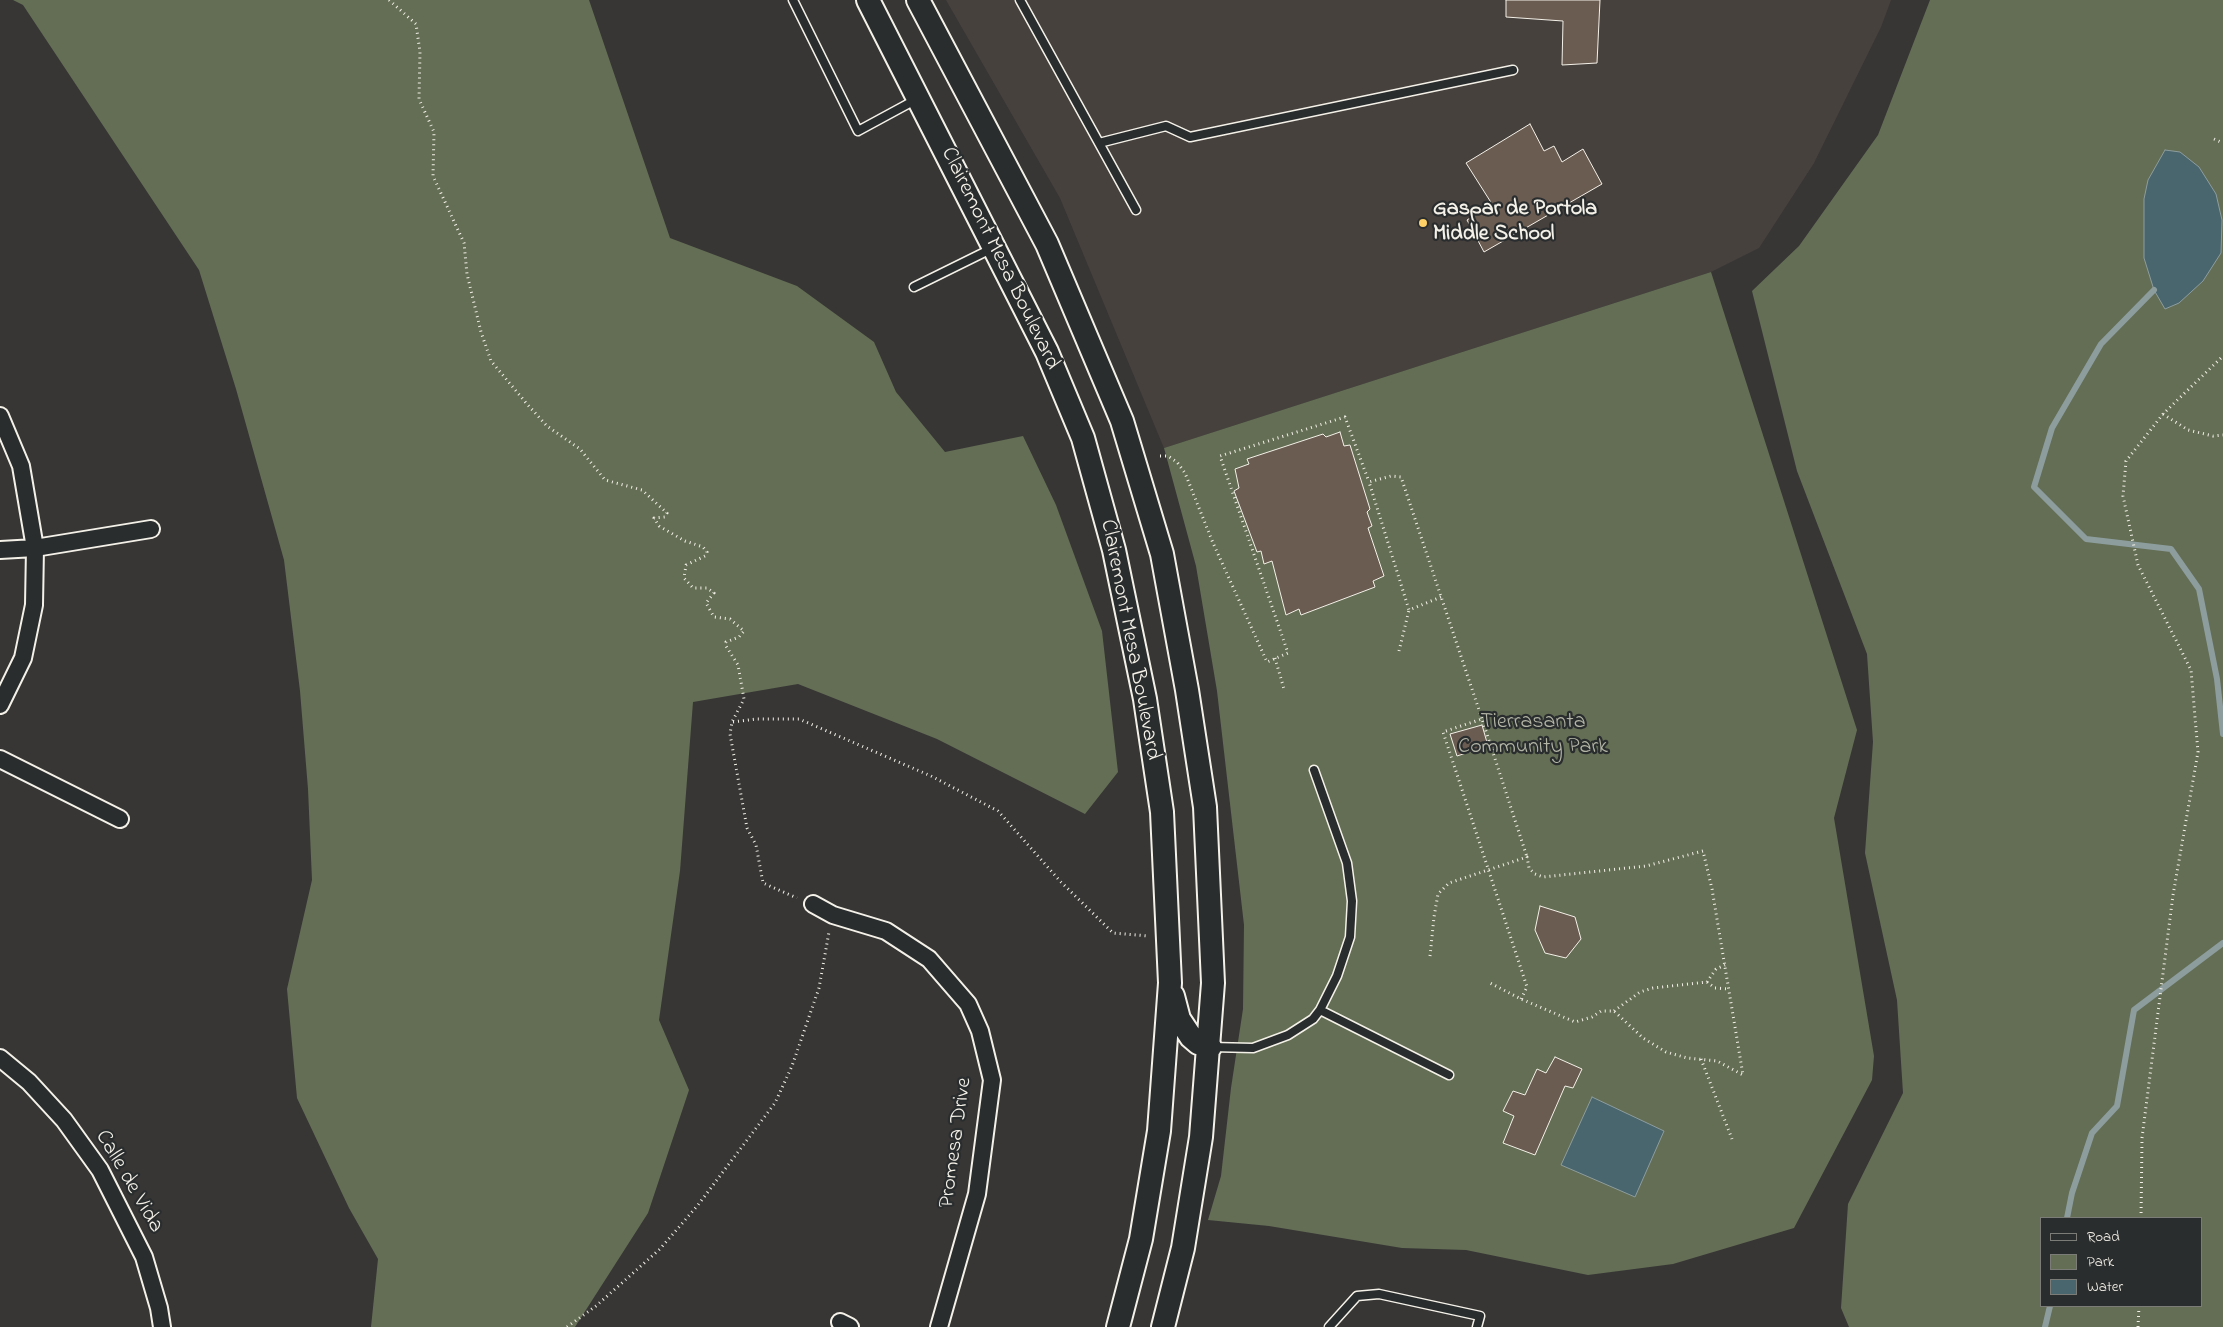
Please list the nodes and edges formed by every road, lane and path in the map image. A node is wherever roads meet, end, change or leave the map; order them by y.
1 (389, 0) edge
2 (793, 0) edge
3 (868, 0) edge
4 (918, 0) edge
5 (1020, 0) edge
6 (1513, 70) dead end
7 (918, 98) junction
8 (2214, 140) dead end
9 (1099, 143) junction
10 (2223, 143) edge
11 (1136, 210) dead end
12 (995, 247) junction
13 (914, 287) dead end
14 (2223, 356) edge
15 (2162, 414) junction
16 (0, 416) edge
17 (2223, 435) edge
18 (1160, 456) dead end
19 (1369, 482) junction
20 (151, 529) dead end
21 (35, 548) junction
22 (0, 550) edge
23 (1441, 597) junction
24 (1409, 610) junction
25 (1398, 651) dead end
26 (1274, 658) junction
27 (1284, 690) dead end
28 (0, 705) edge
29 (1482, 718) junction
30 (732, 722) junction
31 (0, 759) edge
32 (1314, 770) dead end
33 (120, 819) dead end
34 (1527, 857) junction
35 (1487, 870) junction
36 (813, 904) joint
37 (833, 915) junction
38 (1168, 938) junction
39 (1430, 956) dead end
40 (1725, 965) junction
41 (1707, 982) junction
42 (1170, 983) junction
43 (1490, 983) dead end
44 (1729, 989) junction
45 (1521, 999) junction
46 (1320, 1010) junction
47 (1614, 1011) junction
48 (1210, 1047) junction
49 (0, 1058) edge
50 (1701, 1059) junction
51 (1449, 1075) dead end
52 (1732, 1139) dead end
53 (2141, 1217) edge
54 (2139, 1307) edge
55 (162, 1327) edge
56 (567, 1327) edge
57 (939, 1327) edge
58 (1118, 1327) edge
59 (1163, 1327) edge
60 (1329, 1327) edge
61 (1477, 1327) edge
62 (2138, 1327) edge

1 - 30 path
2 - 7 lane
3 - 7 main road, Clairemont Mesa Boulevard
4 - 48 main road, Clairemont Mesa Boulevard
5 - 9 lane
6 - 9 lane
7 - 12 main road, Clairemont Mesa Boulevard
8 - 10 path
9 - 11 lane
12 - 13 lane
12 - 38 main road, Clairemont Mesa Boulevard
14 - 15 path
15 - 17 path
15 - 53 path
16 - 21 street
18 - 26 path
19 - 23 path
19 - 24 path
19 - 26 path
20 - 21 street
21 - 22 street
21 - 28 street
23 - 24 path
23 - 29 path
24 - 25 path
26 - 27 path
29 - 34 path
29 - 35 path
30 - 36 path
30 - 38 path
31 - 33 street
32 - 46 lane
34 - 35 path
34 - 40 path
35 - 39 path
35 - 45 path
36 - 37 street, Promesa Drive
37 - 56 path
37 - 57 street, Promesa Drive
38 - 42 main road, Clairemont Mesa Boulevard
40 - 41 path
40 - 44 path
41 - 44 path
41 - 47 path
42 - 48 main road
42 - 58 main road, Clairemont Mesa Boulevard
43 - 45 path
44 - 50 path
45 - 47 path
46 - 48 lane
46 - 51 lane
47 - 50 path
48 - 59 main road, Clairemont Mesa Boulevard
49 - 55 street, Calle de Vida
50 - 52 path
54 - 62 path
60 - 61 lane

